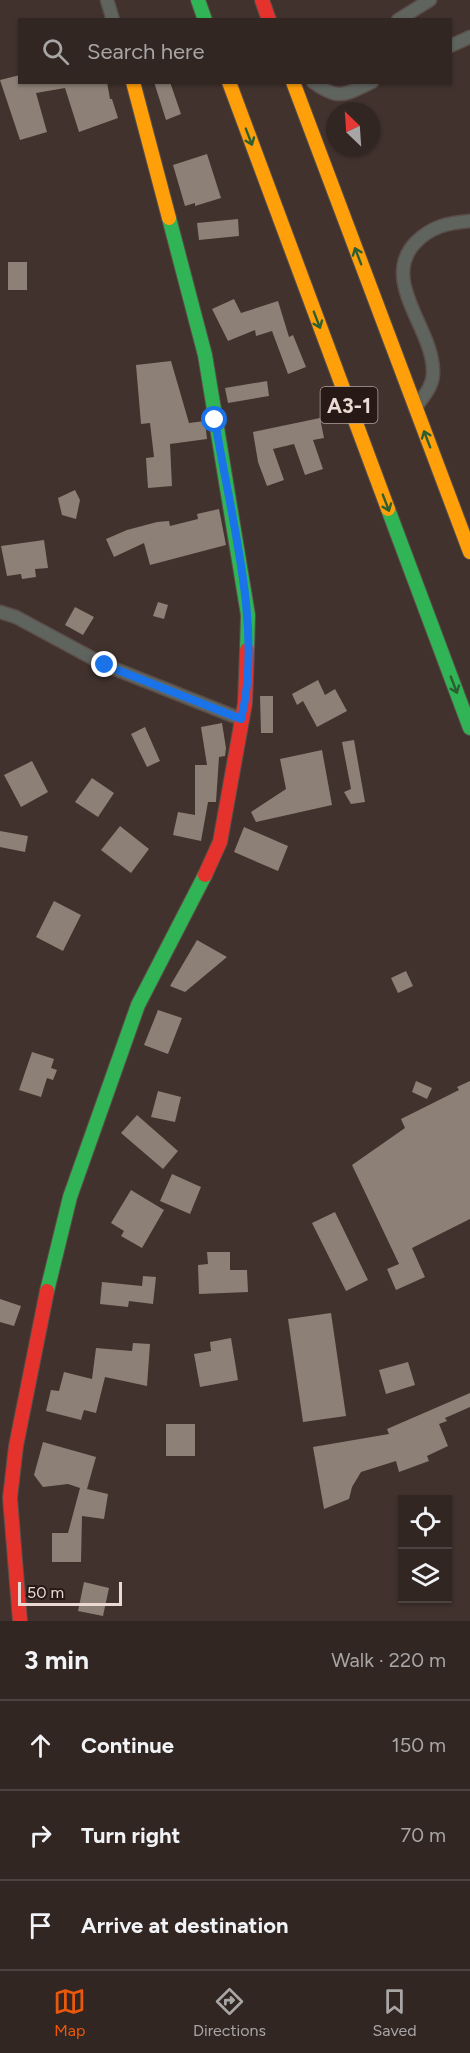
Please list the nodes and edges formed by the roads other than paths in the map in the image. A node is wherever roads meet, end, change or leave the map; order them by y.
1 (107, 0) edge
2 (198, 0) edge
3 (262, 0) edge
4 (430, 0) edge
5 (112, 18) edge
6 (204, 18) edge
7 (268, 18) edge
8 (401, 18) edge
9 (470, 37) edge
10 (452, 45) edge
11 (134, 84) edge
12 (230, 84) edge
13 (294, 84) edge
14 (316, 84) edge
15 (368, 84) edge
16 (470, 221) edge
17 (416, 408) junction
18 (470, 552) edge
19 (0, 612) edge
20 (241, 719) junction
21 (470, 728) edge
22 (20, 1621) edge

1 - 5 street
2 - 6 main road
3 - 7 main road
4 - 8 street
9 - 10 street
11 - 20 main road
12 -> 21 main road, A3-1
17 -> 13 main road, A3-1
14 - 15 street
16 - 17 street
18 -> 17 main road, A3-1
19 - 20 street
20 - 22 main road

